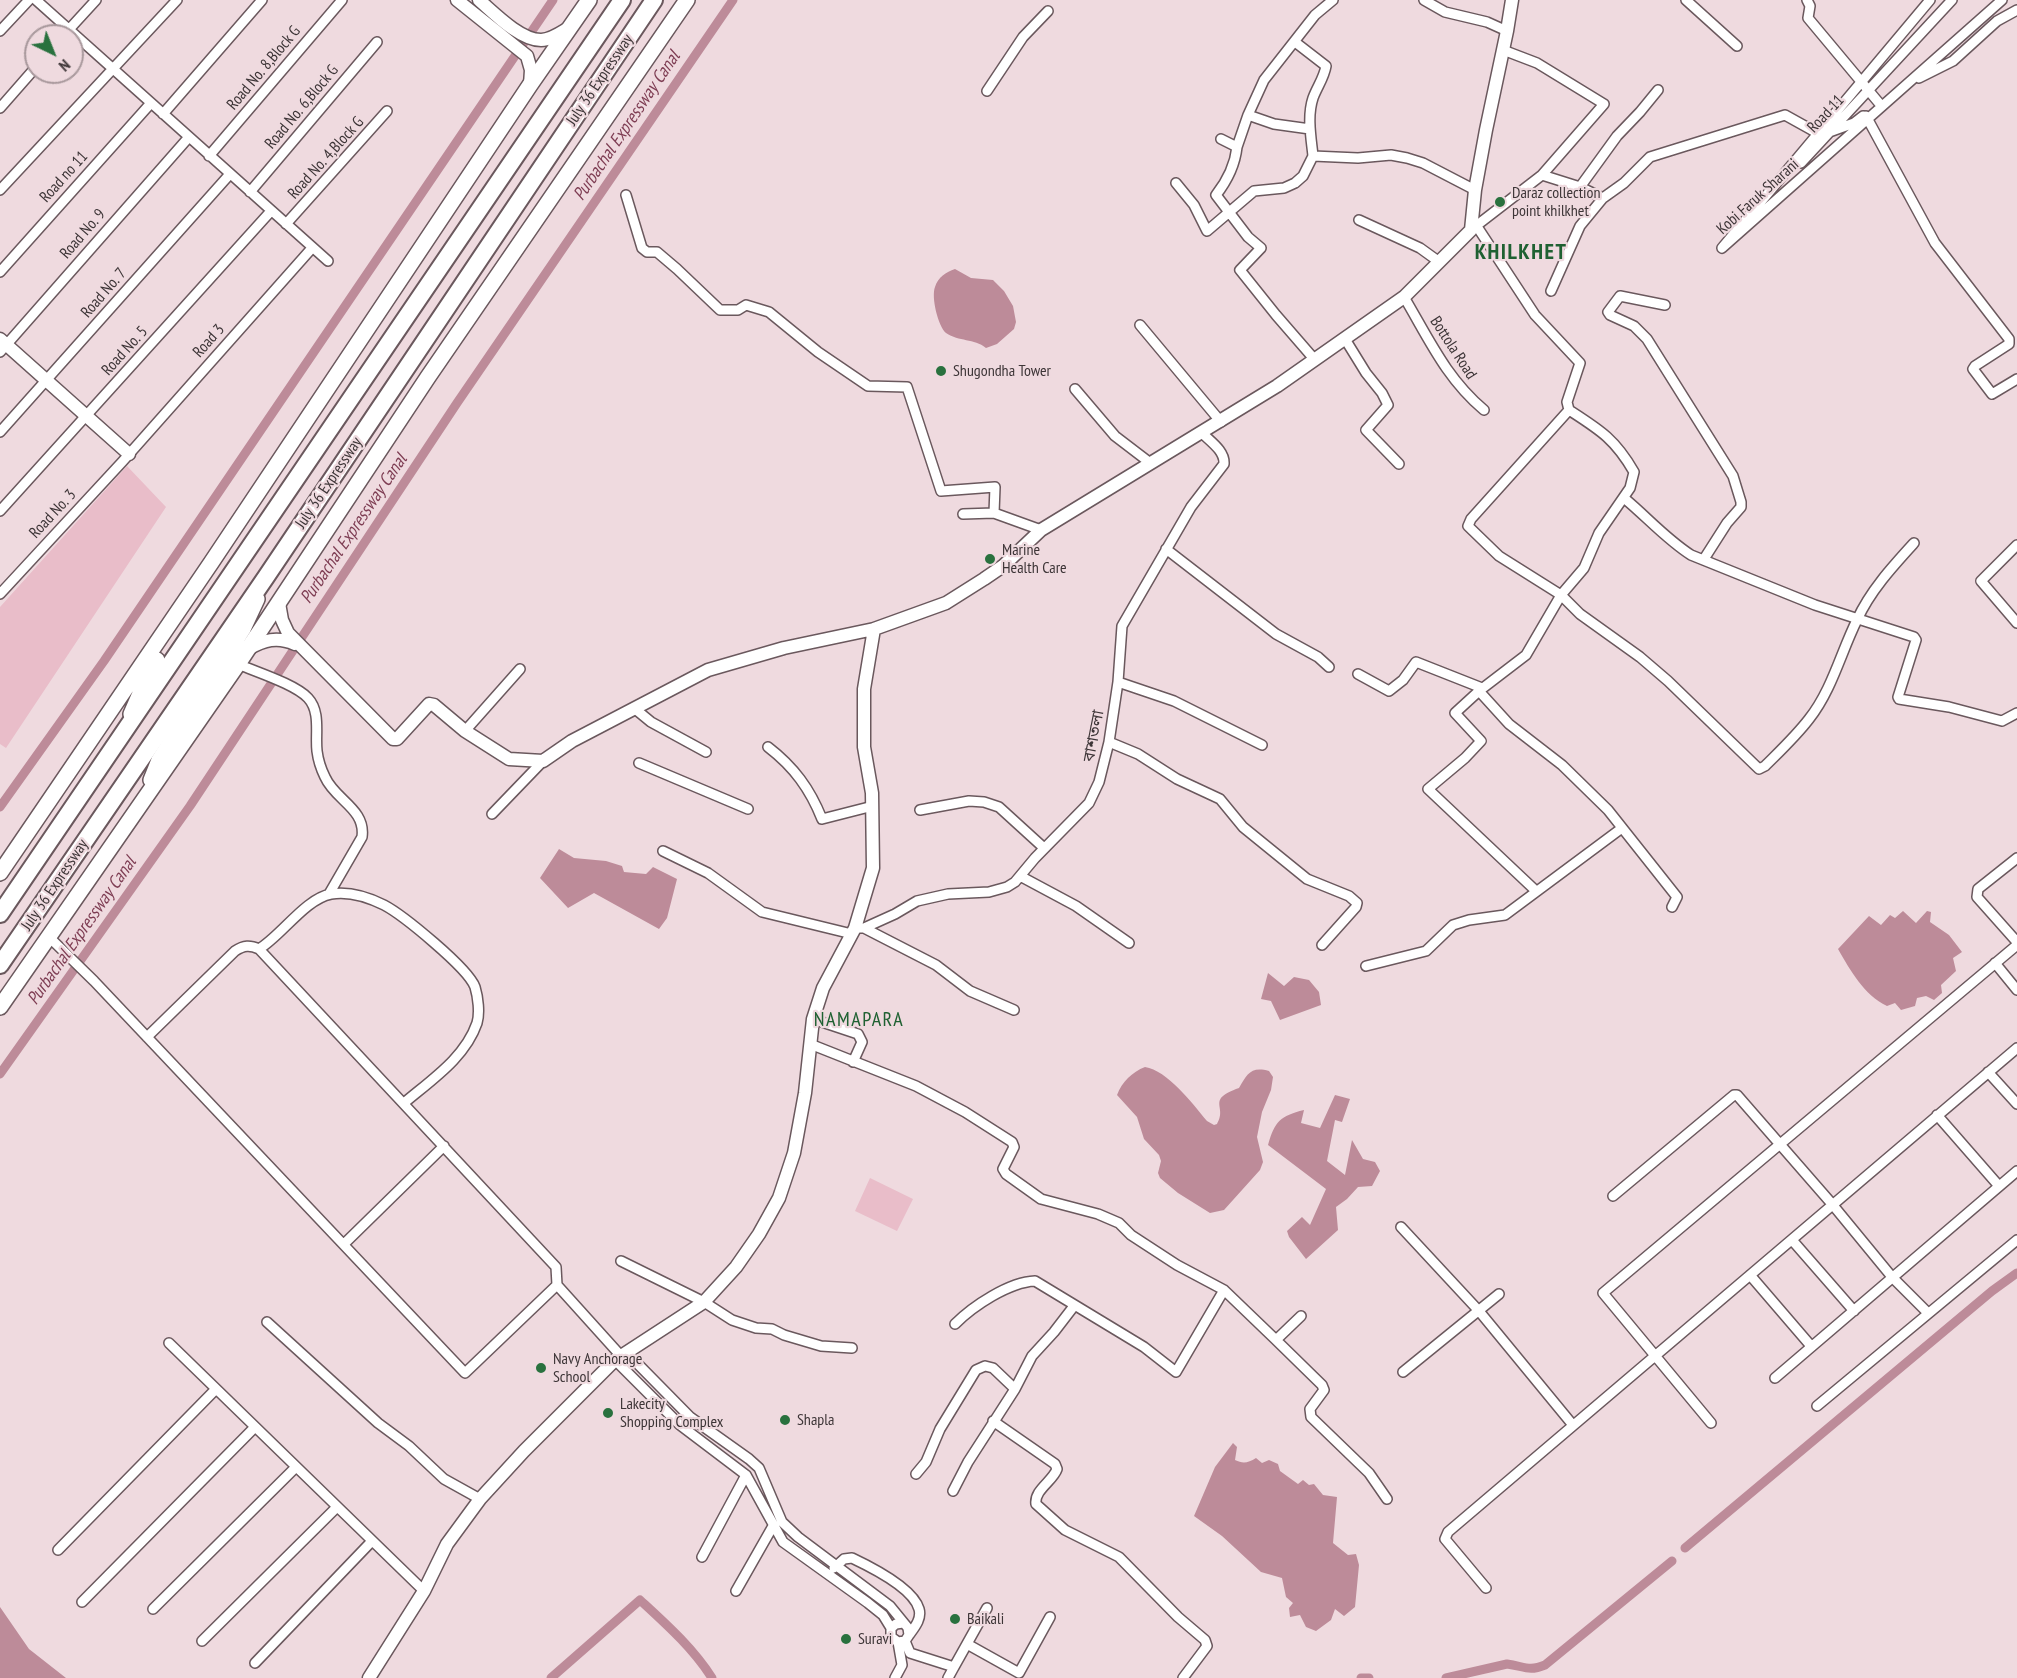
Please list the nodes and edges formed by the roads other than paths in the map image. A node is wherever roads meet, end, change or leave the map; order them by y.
1 (29, 0) edge
2 (36, 0) edge
3 (96, 0) edge
4 (177, 0) edge
5 (262, 0) edge
6 (342, 0) edge
7 (457, 0) edge
8 (479, 0) edge
9 (589, 0) edge
10 (622, 0) edge
11 (654, 0) edge
12 (687, 0) edge
13 (1333, 0) edge
14 (1424, 0) edge
15 (1512, 0) edge
16 (1686, 0) edge
17 (1807, 0) edge
18 (1930, 0) edge
19 (1952, 0) edge
20 (2002, 0) edge
21 (2017, 10) edge
22 (1048, 11) dead end
23 (58, 24) edge
24 (74, 24) edge
25 (571, 27) junction
26 (0, 31) edge
27 (1507, 31) junction
28 (507, 32) junction
29 (377, 42) dead end
30 (1295, 42) junction
31 (1737, 46) dead end
32 (84, 47) edge
33 (1503, 50) junction
34 (113, 69) junction
35 (24, 81) edge
36 (530, 85) junction
37 (1658, 90) dead end
38 (987, 91) dead end
39 (151, 103) junction
40 (1880, 104) junction
41 (0, 108) edge
42 (387, 111) dead end
43 (163, 114) junction
44 (1248, 115) junction
45 (1865, 115) junction
46 (1310, 129) junction
47 (189, 137) junction
48 (1221, 140) dead end
49 (1237, 147) junction
50 (209, 156) junction
51 (1313, 156) junction
52 (230, 174) junction
53 (1542, 175) junction
54 (1176, 183) dead end
55 (1580, 187) junction
56 (0, 190) edge
57 (1475, 190) junction
58 (250, 192) junction
59 (626, 195) dead end
60 (1603, 198) junction
61 (271, 211) junction
62 (1231, 213) junction
63 (1359, 220) dead end
64 (286, 224) junction
65 (1474, 228) junction
66 (312, 248) junction
67 (1722, 248) junction
68 (328, 261) dead end
69 (1438, 261) junction
70 (0, 272) edge
71 (1551, 291) dead end
72 (1404, 297) junction
73 (1665, 305) dead end
74 (1140, 325) dead end
75 (1345, 339) junction
76 (1, 348) edge
77 (1315, 360) junction
78 (2017, 379) edge
79 (44, 384) junction
80 (1075, 389) dead end
81 (1484, 410) dead end
82 (1569, 410) junction
83 (83, 419) junction
84 (1221, 422) junction
85 (0, 432) edge
86 (1202, 433) junction
87 (126, 458) junction
88 (1149, 462) junction
89 (1399, 464) dead end
90 (1624, 498) junction
91 (0, 510) edge
92 (994, 513) junction
93 (963, 514) dead end
94 (1041, 530) junction
95 (1914, 543) dead end
96 (2017, 545) edge
97 (1166, 549) junction
98 (1704, 559) junction
99 (212, 563) junction
100 (266, 577) junction
101 (0, 594) edge
102 (1561, 595) junction
103 (279, 603) junction
104 (1858, 618) junction
105 (2017, 623) edge
106 (874, 629) junction
107 (299, 646) junction
108 (248, 649) junction
109 (238, 664) junction
110 (1329, 667) dead end
111 (520, 669) dead end
112 (1358, 674) dead end
113 (1118, 682) junction
114 (1481, 690) junction
115 (634, 708) junction
116 (2017, 713) edge
117 (465, 731) junction
118 (119, 741) junction
119 (1109, 741) junction
120 (1262, 745) dead end
121 (768, 747) dead end
122 (706, 752) dead end
123 (543, 761) junction
124 (639, 763) dead end
125 (147, 797) junction
126 (873, 806) junction
127 (748, 809) dead end
128 (920, 810) dead end
129 (492, 814) dead end
130 (1622, 828) junction
131 (1044, 848) junction
132 (663, 851) dead end
133 (2017, 858) edge
134 (0, 873) edge
135 (1020, 876) junction
136 (1536, 891) junction
137 (329, 894) junction
138 (1672, 908) dead end
139 (0, 914) edge
140 (857, 930) junction
141 (49, 937) junction
142 (1130, 943) dead end
143 (2017, 944) edge
144 (1322, 945) dead end
145 (259, 950) junction
146 (1995, 963) junction
147 (0, 965) edge
148 (1366, 966) dead end
149 (2017, 990) edge
150 (0, 1007) edge
151 (1014, 1010) dead end
152 (813, 1019) junction
153 (147, 1037) junction
154 (810, 1044) junction
155 (2017, 1048) edge
156 (853, 1062) junction
157 (1988, 1072) junction
158 (404, 1103) junction
159 (2017, 1104) edge
160 (1937, 1115) junction
161 (1781, 1144) junction
162 (444, 1146) junction
163 (2017, 1171) edge
164 (1999, 1186) junction
165 (1612, 1196) dead end
166 (1832, 1204) junction
167 (1401, 1227) dead end
168 (1792, 1240) junction
169 (2017, 1240) edge
170 (344, 1244) junction
171 (621, 1261) dead end
172 (1750, 1275) junction
173 (1892, 1277) junction
174 (557, 1285) junction
175 (1224, 1290) junction
176 (1499, 1294) dead end
177 (704, 1302) junction
178 (1074, 1306) junction
179 (1479, 1311) junction
180 (1854, 1311) junction
181 (1928, 1313) junction
182 (1301, 1316) dead end
183 (267, 1322) dead end
184 (955, 1324) dead end
185 (1276, 1341) junction
186 (169, 1344) dead end
187 (1811, 1346) junction
188 (852, 1348) dead end
189 (1653, 1355) junction
190 (621, 1356) junction
191 (1403, 1372) dead end
192 (1775, 1378) dead end
193 (216, 1389) junction
194 (1015, 1389) junction
195 (1817, 1406) dead end
196 (690, 1417) junction
197 (993, 1422) junction
198 (1711, 1423) dead end
199 (1572, 1424) junction
200 (680, 1425) junction
201 (255, 1427) junction
202 (720, 1440) junction
203 (713, 1450) junction
204 (296, 1467) junction
205 (916, 1474) dead end
206 (746, 1475) junction
207 (769, 1490) junction
208 (953, 1491) dead end
209 (757, 1496) junction
210 (480, 1499) junction
211 (1387, 1499) dead end
212 (337, 1507) junction
213 (773, 1526) junction
214 (372, 1541) junction
215 (58, 1550) dead end
216 (702, 1557) dead end
217 (837, 1564) junction
218 (830, 1574) junction
219 (1486, 1588) dead end
220 (423, 1591) junction
221 (736, 1591) dead end
222 (82, 1602) dead end
223 (987, 1608) dead end
224 (153, 1609) dead end
225 (1050, 1617) dead end
226 (903, 1623) junction
227 (891, 1628) junction
228 (904, 1639) junction
229 (202, 1641) dead end
230 (967, 1644) junction
231 (255, 1663) dead end
232 (954, 1666) junction
233 (369, 1678) edge
234 (895, 1678) edge
235 (948, 1678) edge
236 (956, 1678) edge
237 (1183, 1678) edge

1 - 26 street
2 - 23 street
3 - 24 street
4 - 34 street
5 - 43 street
6 - 50 street, Road No. 8,Block G
7 - 28 street
8 - 28 street
9 - 25 main road
10 - 118 highway, July 36 Expressway
11 - 100 highway, July 36 Expressway
12 - 103 main road
13 - 30 street
14 - 27 street
15 - 27 street
16 - 31 street
17 - 40 street
18 - 67 street, Kobi Faruk Sharani
19 - 67 street, Road 11
20 - 67 street, Kobi Faruk Sharani
21 - 40 street
22 - 38 street
25 - 28 street
25 - 36 main road
27 - 33 street
28 - 36 street
29 - 58 street, Road No. 6,Block G
30 - 44 street
30 - 46 street
32 - 34 street
33 - 53 street
33 - 57 street
34 - 39 street
34 - 56 street
35 - 41 street
36 - 99 main road
37 - 55 street
39 - 43 street
39 - 70 street, Road no 11
40 - 45 street
42 - 64 street, Road No. 4,Block G
43 - 47 street
44 - 46 street
44 - 49 street
45 - 60 street
45 - 78 street
46 - 51 street
47 - 50 street
47 - 76 street, Road No. 9
48 - 49 street
49 - 62 street
50 - 52 street
51 - 57 street
51 - 62 street
52 - 58 street
52 - 79 street, Road No. 7
53 - 55 street
53 - 65 street
54 - 62 street
55 - 60 street
57 - 65 street
58 - 61 street
59 - 92 street
60 - 71 street
61 - 64 street
61 - 83 street, Road No. 5
62 - 77 street
63 - 69 street
64 - 66 street
65 - 69 street
65 - 82 street
66 - 68 street
66 - 87 street, Road 3
69 - 72 street
72 - 75 street
72 - 81 street, Bottola Road
73 - 98 street
74 - 84 street
75 - 77 street
75 - 89 street
76 - 79 street
77 - 84 street
79 - 83 street
79 - 85 street, Road No. 7
80 - 88 street
82 - 90 street
82 - 102 street
83 - 87 street
83 - 91 street, Road No. 5
84 - 86 street
86 - 88 street
86 - 97 street, বাশতলা
87 - 101 street, Road No. 3
88 - 94 street
90 - 98 street
90 - 102 street
92 - 93 street
92 - 94 street
94 - 106 street
95 - 104 street
96 - 105 street
97 - 110 street
97 - 113 street, বাশতলা
98 - 104 street
99 - 118 main road
99 - 134 main road
100 - 125 main road
100 - 147 highway, July 36 Expressway
102 - 104 street
102 - 114 street
103 - 107 street
103 - 108 main road
104 - 116 street
106 - 115 street
106 - 126 street
107 - 108 street
107 - 117 street
108 - 109 main road
109 - 125 main road
109 - 137 street
111 - 117 street
112 - 114 street
113 - 119 street, বাশতলা
113 - 120 street
114 - 130 street
114 - 136 street
115 - 122 street
115 - 123 street
117 - 123 street
118 - 139 highway, July 36 Expressway
119 - 131 street, বাশতলা
119 - 144 street
121 - 126 street
123 - 129 street
124 - 127 street
125 - 141 main road
126 - 140 street
128 - 131 street
130 - 136 street
130 - 138 street
131 - 135 street, বাশতলা
132 - 140 street
133 - 143 street
135 - 140 street, বাশতলা
135 - 142 street
136 - 148 street
137 - 145 street
137 - 158 street
140 - 151 street
140 - 152 street
141 - 150 main road
141 - 153 street
143 - 146 street
145 - 153 street
145 - 158 street
146 - 149 street
146 - 161 street
152 - 154 street
152 - 156 street
153 - 170 street
154 - 156 street
154 - 177 street
155 - 157 street
156 - 175 street
157 - 159 street
157 - 160 street
158 - 162 street
160 - 164 street
160 - 166 street
161 - 165 street
161 - 166 street
161 - 189 street
162 - 170 street
162 - 174 street
163 - 164 street
164 - 173 street
166 - 168 street
166 - 173 street
167 - 179 street
168 - 172 street
168 - 180 street
169 - 181 street
170 - 174 street
171 - 177 street
172 - 187 street
172 - 189 street
173 - 180 street
173 - 181 street
174 - 190 street
175 - 178 street
175 - 185 street
176 - 179 street
177 - 188 street
177 - 190 street
178 - 184 street
178 - 194 street
179 - 191 street
179 - 199 street
180 - 187 street
181 - 195 street
182 - 185 street
183 - 210 street
185 - 211 street
186 - 193 street
187 - 192 street
189 - 198 street
189 - 199 street
190 - 196 street
190 - 200 street
190 - 210 street
193 - 201 street
193 - 215 street
194 - 197 street
194 - 205 street
196 - 200 street
196 - 202 street
197 - 208 street
197 - 237 street
199 - 219 street
200 - 203 street
201 - 204 street
201 - 222 street
202 - 203 street
202 - 207 street
203 - 206 street
204 - 212 street
204 - 224 street
206 - 209 street
206 - 216 street
207 - 209 street
207 - 217 street
209 - 213 street
210 - 220 street
212 - 214 street
212 - 229 street
213 - 218 street
213 - 221 street
214 - 220 street
214 - 231 street
217 - 218 street
217 - 226 street
217 - 228 street
218 - 227 street
220 - 233 street
223 - 230 street
225 - 230 street
226 - 227 street
226 - 228 street
227 - 228 street
228 - 232 street
228 - 234 street
230 - 232 street
232 - 235 street
232 - 236 street

